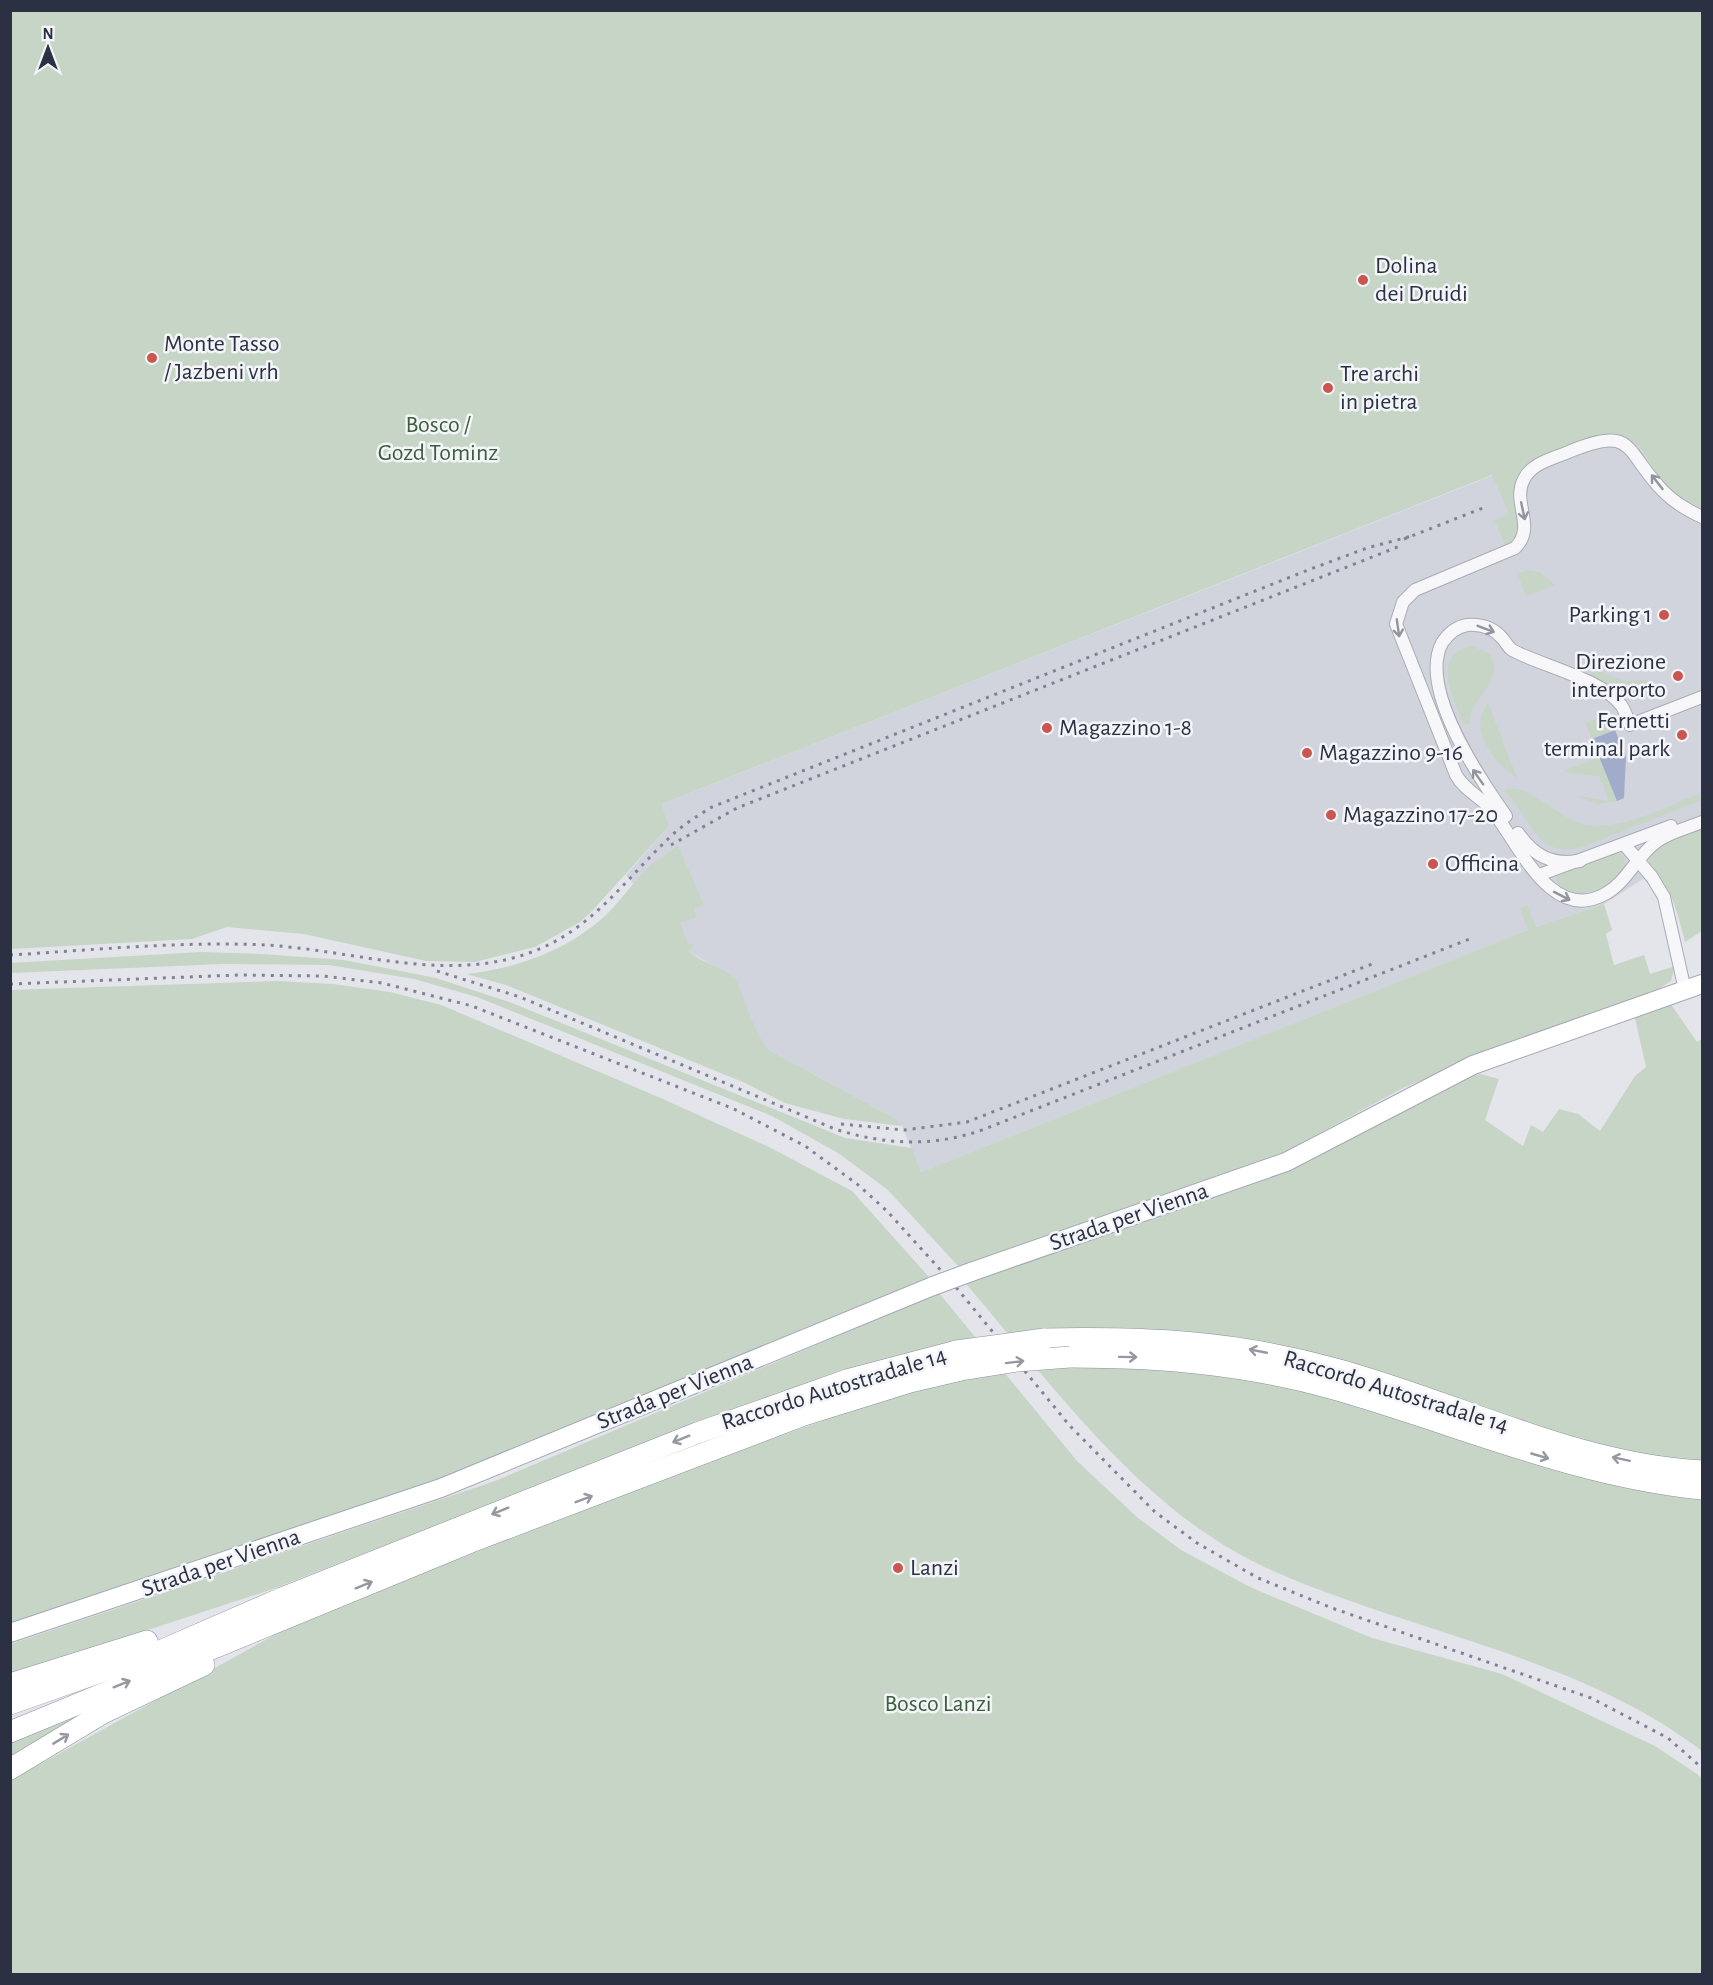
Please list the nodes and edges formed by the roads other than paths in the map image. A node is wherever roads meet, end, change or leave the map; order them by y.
1 (1702, 517) edge
2 (1702, 697) edge
3 (1702, 814) edge
4 (1702, 822) edge
5 (1624, 844) junction
6 (1580, 861) junction
7 (1637, 861) junction
8 (1539, 875) junction
9 (1702, 984) edge
10 (1685, 990) junction
11 (959, 1360) junction
12 (1702, 1471) edge
13 (1678, 1478) junction
14 (1702, 1489) edge
15 (282, 1598) junction
16 (306, 1599) junction
17 (10, 1633) edge
18 (10, 1684) edge
19 (10, 1704) edge
20 (10, 1732) edge
21 (10, 1769) edge

1 -> 8 street
6 -> 2 street
3 - 5 street
4 - 7 street
5 - 6 street
5 - 7 street
6 - 8 street
8 -> 7 street
7 - 10 street
9 - 10 main road, Strada per Vienna
10 - 17 main road, Strada per Vienna, bridge
11 -> 13 highway, Raccordo Autostradale 14, bridge
13 -> 11 highway, Raccordo Autostradale 14, bridge
16 -> 11 highway, Raccordo Autostradale 14
11 -> 16 highway, Raccordo Autostradale 14
12 - 13 highway, Raccordo Autostradale 14
13 - 14 highway, Raccordo Autostradale 14
15 - 16 highway
15 - 18 highway
15 - 19 highway
20 -> 16 highway
21 -> 16 highway

